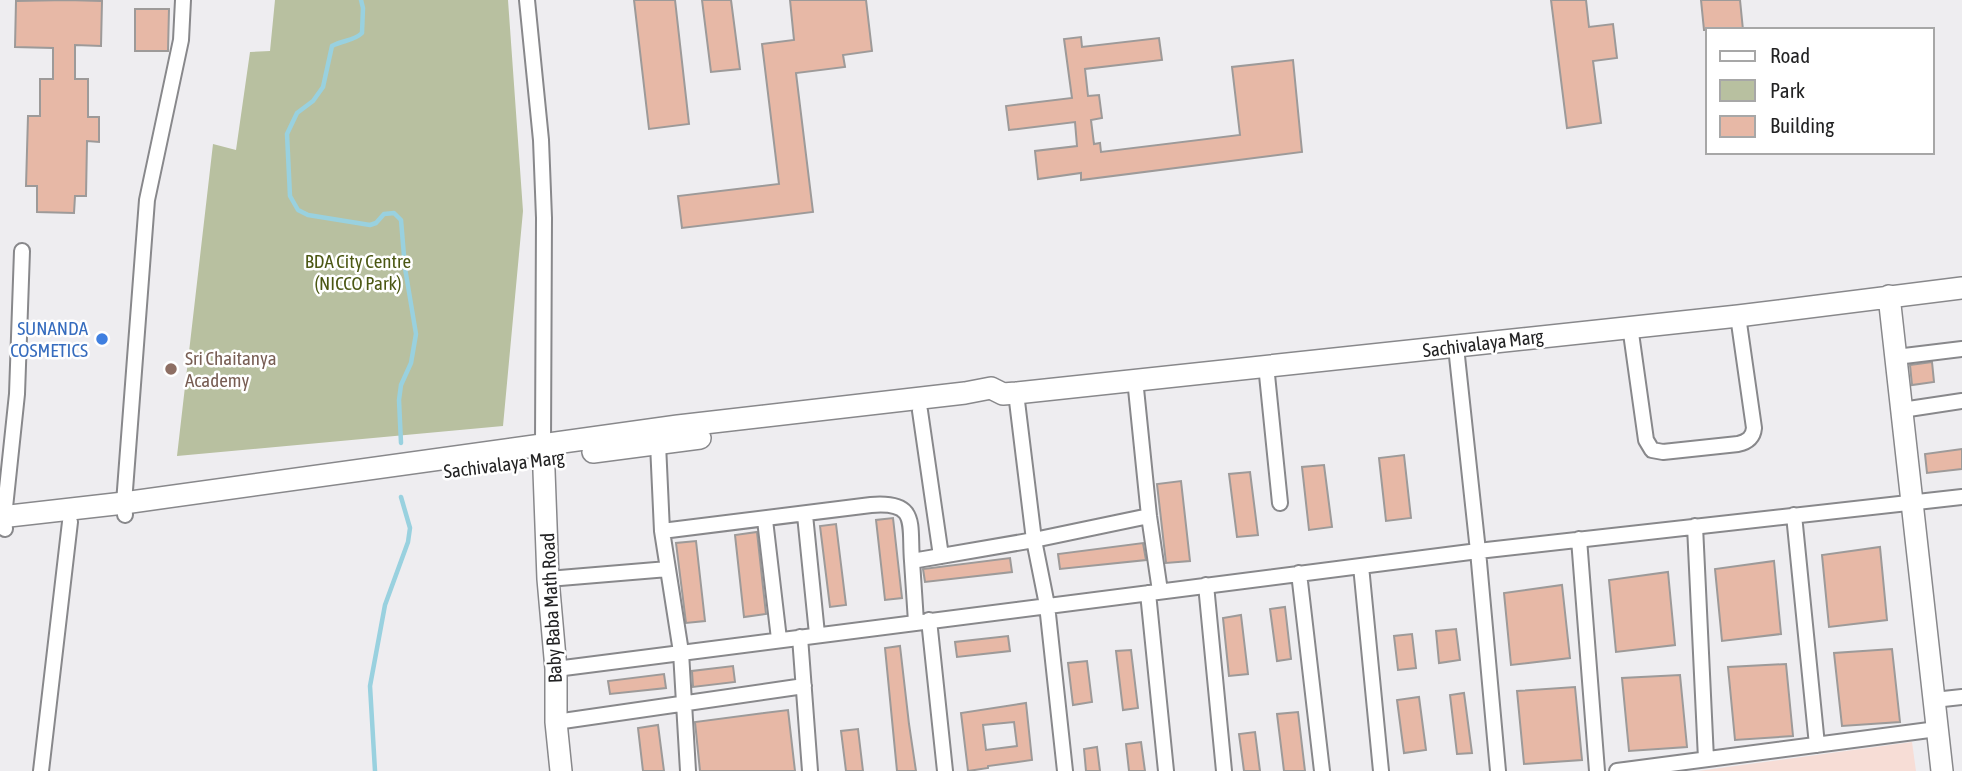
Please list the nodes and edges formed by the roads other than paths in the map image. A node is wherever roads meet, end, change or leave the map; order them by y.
1 (183, 0) edge
2 (527, 0) edge
3 (22, 250) dead end
4 (1962, 288) edge
5 (1889, 296) junction
6 (1738, 316) junction
7 (1630, 326) junction
8 (1456, 347) junction
9 (1962, 349) edge
10 (1896, 357) junction
11 (1266, 365) junction
12 (1135, 379) junction
13 (1010, 393) junction
14 (1962, 401) edge
15 (1902, 410) junction
16 (920, 411) junction
17 (658, 444) junction
18 (543, 452) junction
19 (1962, 497) edge
20 (1912, 502) junction
21 (1280, 503) dead end
22 (124, 509) junction
23 (805, 515) junction
24 (1149, 516) junction
25 (1794, 516) junction
26 (765, 520) junction
27 (2, 523) edge
28 (70, 523) junction
29 (1695, 526) junction
30 (662, 531) junction
31 (1579, 539) junction
32 (1034, 540) junction
33 (1478, 551) junction
34 (941, 556) junction
35 (912, 561) junction
36 (1361, 566) junction
37 (668, 569) junction
38 (1299, 573) junction
39 (548, 579) junction
40 (1206, 585) junction
41 (1154, 592) junction
42 (1047, 605) junction
43 (923, 621) junction
44 (817, 634) junction
45 (800, 636) junction
46 (779, 639) junction
47 (681, 652) junction
48 (555, 669) junction
49 (804, 687) junction
50 (1962, 697) edge
51 (1934, 700) junction
52 (684, 705) junction
53 (556, 722) junction
54 (1937, 729) junction
55 (1817, 745) junction
56 (1706, 759) junction
57 (41, 771) edge
58 (561, 771) edge
59 (688, 771) edge
60 (810, 771) edge
61 (945, 771) edge
62 (1065, 771) edge
63 (1166, 771) edge
64 (1224, 771) edge
65 (1322, 771) edge
66 (1381, 771) edge
67 (1498, 771) edge
68 (1597, 771) edge
69 (1617, 771) edge
70 (1942, 771) edge

1 - 22 street
2 - 18 street
3 - 27 street
4 - 5 main road, Sachivalaya Marg
5 - 6 main road, Sachivalaya Marg
5 - 10 main road
6 - 7 main road, Sachivalaya Marg
6 - 7 street
7 - 8 main road, Sachivalaya Marg
8 - 11 main road, Sachivalaya Marg
8 - 33 street
9 - 10 street
10 - 15 main road
11 - 12 main road, Sachivalaya Marg
11 - 21 street
12 - 13 main road, Sachivalaya Marg
12 - 24 street
13 - 16 main road, Sachivalaya Marg
13 - 18 main road, Sachivalaya Marg
13 - 32 street
14 - 15 street
15 - 20 main road
16 - 17 main road, Sachivalaya Marg
16 - 34 street
17 - 18 main road, Sachivalaya Marg
17 - 30 street
18 - 22 main road, Sachivalaya Marg
18 - 39 main road, Baby Baba Math Road
19 - 20 street
20 - 25 street
20 - 51 main road
22 - 27 main road, Sachivalaya Marg
22 - 28 main road, Sachivalaya Marg
23 - 26 street
23 - 35 street
23 - 44 street
24 - 32 street
24 - 41 street
25 - 29 street
25 - 55 street
26 - 30 street
26 - 46 street
27 - 28 main road, Sachivalaya Marg
28 - 57 street
29 - 31 street
29 - 56 street
30 - 37 street
31 - 33 street
31 - 68 street
32 - 34 street
32 - 42 street
33 - 36 street
33 - 67 street
34 - 35 street
35 - 43 street
36 - 38 street
36 - 66 street
37 - 39 street
37 - 47 street
38 - 40 street
38 - 65 street
39 - 48 main road, Baby Baba Math Road
40 - 41 street
40 - 64 street
41 - 42 street
41 - 63 street
42 - 43 street
42 - 62 street
43 - 44 street
43 - 61 street
44 - 45 street
45 - 46 street
45 - 49 street
46 - 47 street
47 - 48 street
47 - 52 street
48 - 53 main road, Baby Baba Math Road
49 - 52 street
49 - 60 street
50 - 51 street
51 - 54 main road
52 - 53 street
52 - 59 street
53 - 58 main road, Baby Baba Math Road
54 - 55 street
54 - 70 main road
55 - 56 street
56 - 69 street

